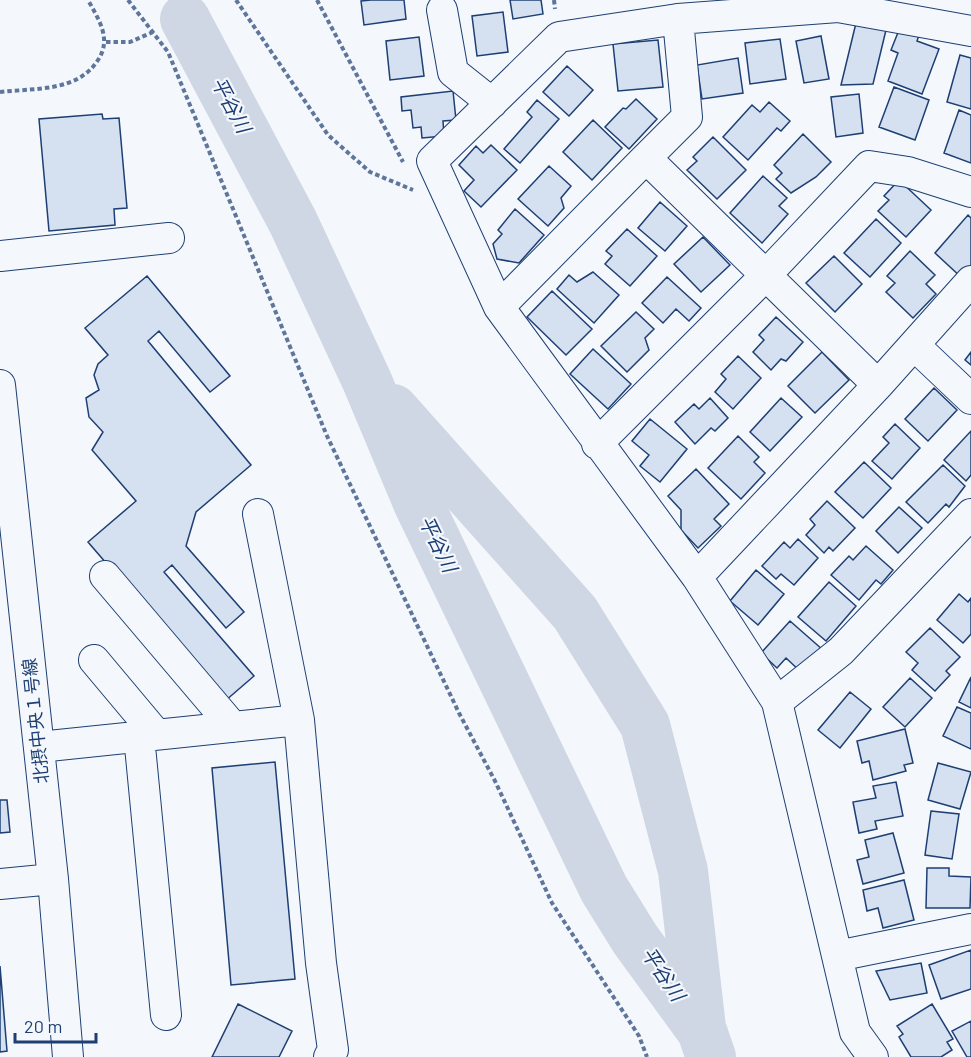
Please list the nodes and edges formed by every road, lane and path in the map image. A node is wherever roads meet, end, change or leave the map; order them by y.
1 (88, 0) edge
2 (128, 0) edge
3 (236, 0) edge
4 (317, 0) edge
5 (442, 10) dead end
6 (678, 18) junction
7 (971, 31) edge
8 (153, 32) junction
9 (106, 42) junction
10 (0, 92) edge
11 (492, 103) junction
12 (646, 158) junction
13 (404, 163) dead end
14 (414, 183) dead end
15 (971, 192) edge
16 (169, 238) dead end
17 (0, 256) edge
18 (765, 276) junction
19 (971, 281) edge
20 (499, 307) junction
21 (914, 345) junction
22 (0, 385) edge
23 (878, 385) junction
24 (971, 399) edge
25 (597, 444) junction
26 (258, 514) dead end
27 (971, 514) edge
28 (105, 576) dead end
29 (697, 577) junction
30 (94, 660) dead end
31 (777, 702) junction
32 (299, 720) junction
33 (233, 727) junction
34 (148, 735) junction
35 (39, 747) junction
36 (53, 879) junction
37 (0, 884) edge
38 (971, 929) edge
39 (837, 956) junction
40 (166, 1014) dead end
41 (68, 1057) edge
42 (329, 1057) edge
43 (647, 1057) edge
44 (873, 1057) edge

1 - 9 path
2 - 8 path
3 - 14 path
4 - 13 path
5 - 11 street
6 - 7 street
6 - 11 street
6 - 12 street
8 - 9 path
8 - 43 path
9 - 10 path
11 - 20 street
12 - 18 street
12 - 20 street
15 - 18 street
16 - 17 street
18 - 23 street
18 - 25 street
19 - 21 street
20 - 25 street
21 - 23 street
21 - 24 street
22 - 35 street, 北摂中央１号線
23 - 29 street
25 - 29 street
26 - 32 street
27 - 31 street
28 - 33 street
29 - 31 street
30 - 34 street
31 - 39 street
32 - 33 street
32 - 42 street
33 - 34 street
34 - 35 street
34 - 40 street
35 - 36 street, 北摂中央１号線
36 - 37 street
36 - 41 street, 北摂中央１号線
38 - 39 street
39 - 44 street

